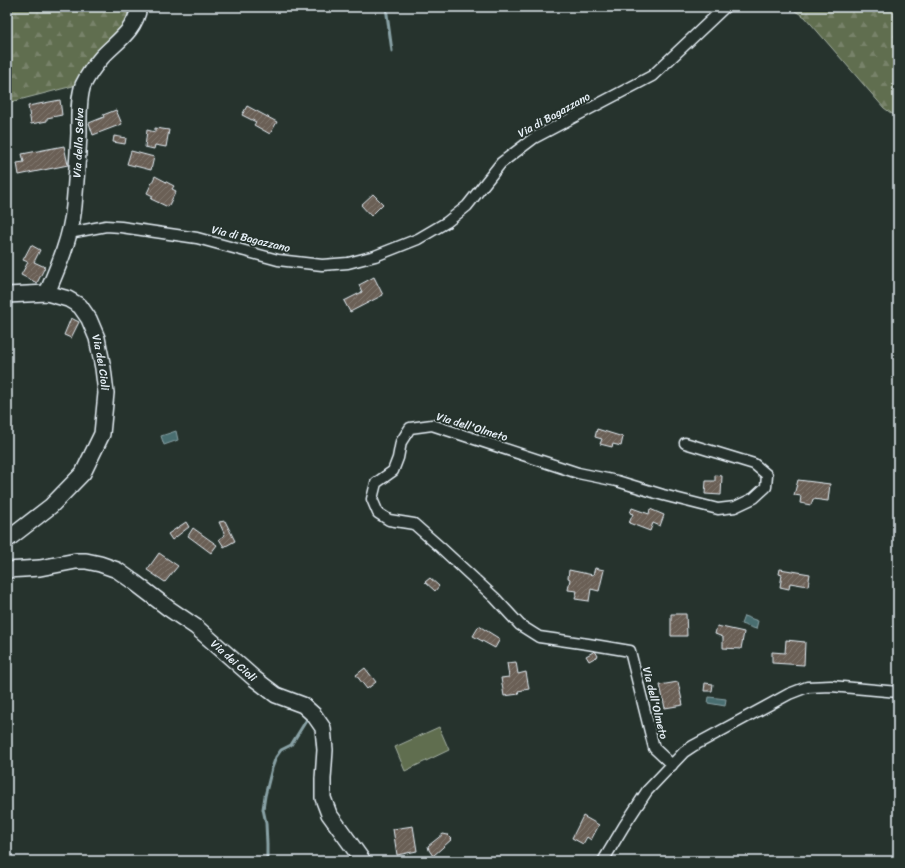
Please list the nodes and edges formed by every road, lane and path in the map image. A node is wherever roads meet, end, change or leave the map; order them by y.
1 (139, 7) edge
2 (726, 7) edge
3 (69, 233) junction
4 (47, 293) junction
5 (7, 295) edge
6 (685, 443) dead end
7 (7, 540) edge
8 (7, 570) edge
9 (898, 692) edge
10 (672, 765) junction
11 (363, 861) edge
12 (603, 861) edge

1 - 3 street, Via della Selva
2 - 3 street, Via di Bagazzano
3 - 4 street, Via della Selva
4 - 5 street, Via dei Cioli
4 - 7 street, Via dei Cioli
6 - 10 street, Via dell'Olmeto
8 - 11 street, Via dei Cioli
9 - 10 street
10 - 12 street

